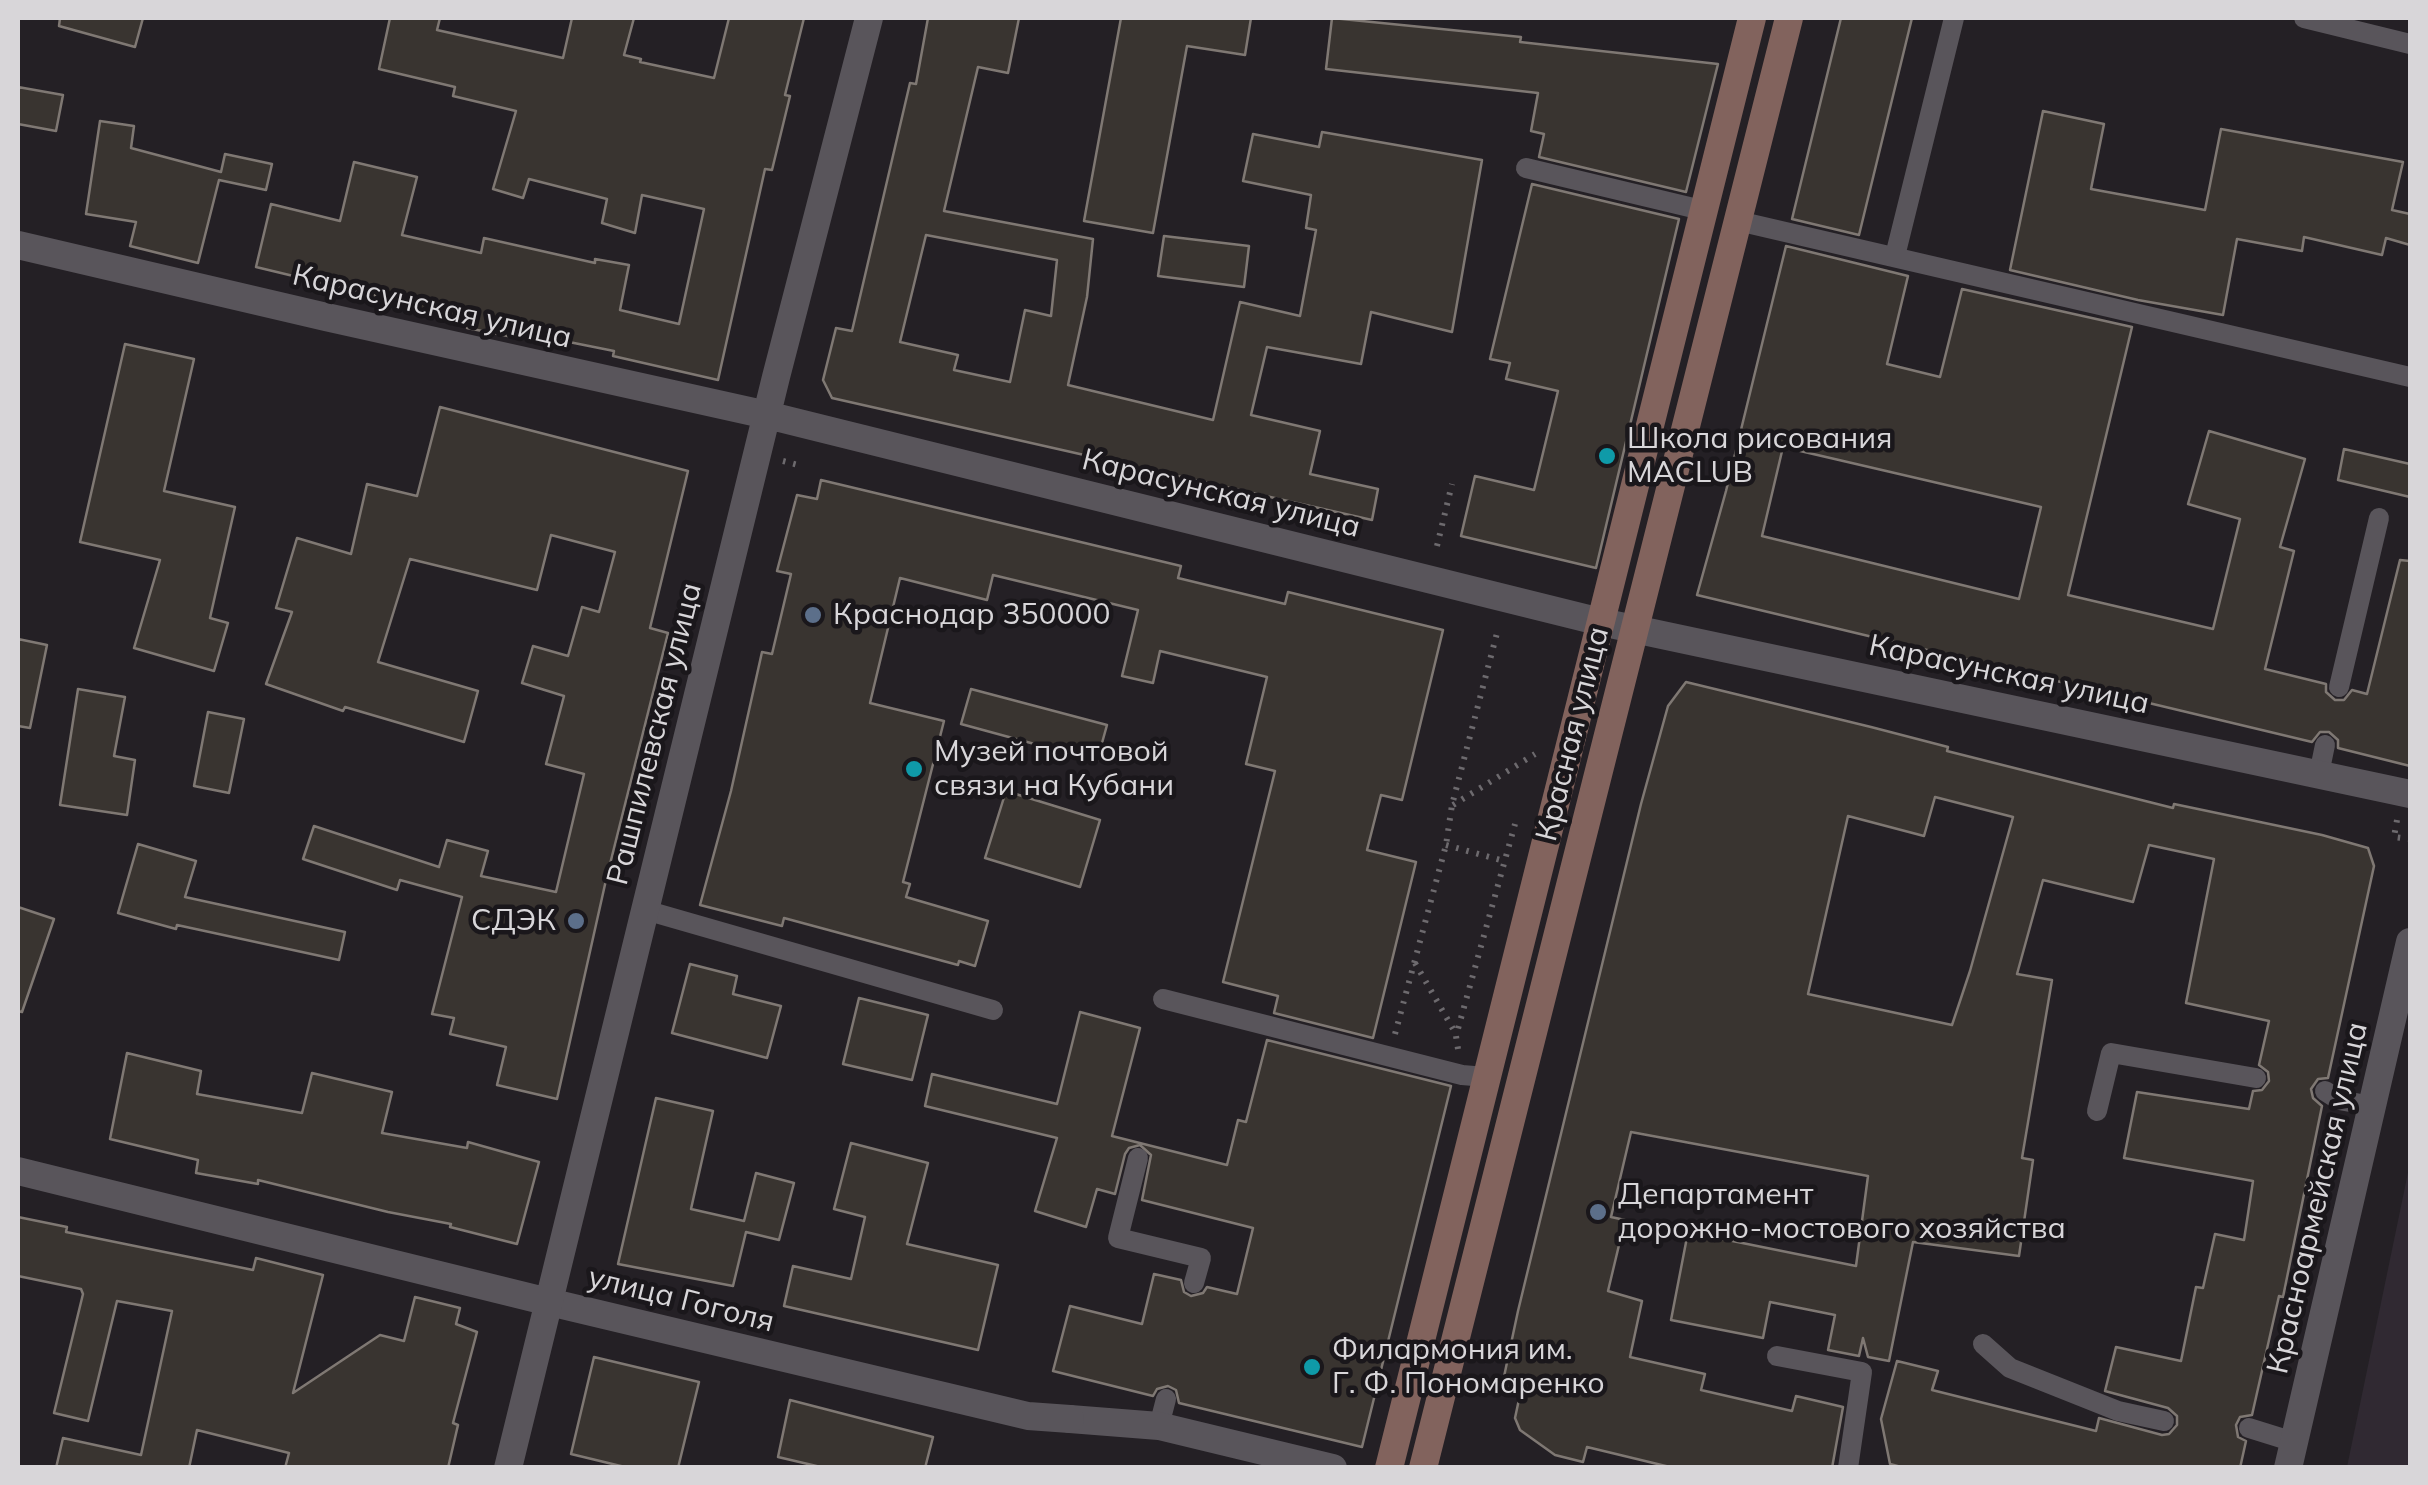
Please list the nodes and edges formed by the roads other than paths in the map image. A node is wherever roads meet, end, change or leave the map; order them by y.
1 (869, 18) edge
2 (1752, 18) edge
3 (1790, 18) edge
4 (1954, 18) edge
5 (2304, 18) edge
6 (2410, 44) edge
7 (1526, 168) dead end
8 (1706, 211) junction
9 (1738, 221) junction
10 (18, 244) edge
11 (1895, 256) junction
12 (2410, 377) edge
13 (767, 415) junction
14 (2379, 518) dead end
15 (1601, 622) junction
16 (1634, 629) junction
17 (2339, 687) dead end
18 (2326, 745) dead end
19 (2319, 774) junction
20 (2410, 794) edge
21 (645, 910) junction
22 (2410, 942) edge
23 (1163, 999) dead end
24 (993, 1010) dead end
25 (1486, 1078) junction
26 (2256, 1078) dead end
27 (2326, 1091) dead end
28 (2372, 1106) junction
29 (2097, 1111) dead end
30 (1138, 1158) dead end
31 (18, 1171) edge
32 (1194, 1284) dead end
33 (549, 1302) junction
34 (1983, 1344) dead end
35 (1777, 1356) dead end
36 (2164, 1421) dead end
37 (2249, 1428) dead end
38 (2291, 1455) edge
39 (508, 1468) edge
40 (1333, 1468) edge
41 (1389, 1468) edge
42 (1423, 1468) edge
43 (1848, 1468) edge

1 - 13 street, Рашпилевская улица
2 - 8 main road, Красная улица
3 - 9 main road, Красная улица
4 - 11 lane
5 - 6 lane
7 - 8 lane
8 - 15 main road, Красная улица
9 - 11 lane
9 - 16 main road, Красная улица
10 - 13 street, Карасунская улица
11 - 12 lane
13 - 15 street, Карасунская улица
13 - 21 street, Рашпилевская улица
14 - 17 lane
15 - 16 street, Карасунская улица
15 - 25 main road, Красная улица
16 - 19 street, Карасунская улица
16 - 42 main road, Красная улица
18 - 19 lane
19 - 20 street, Карасунская улица
21 - 24 lane
21 - 33 street, Рашпилевская улица
22 - 28 street, Красноармейская улица
23 - 25 lane
25 - 41 main road, Красная улица
26 - 29 lane
27 - 28 lane
28 - 38 street, Красноармейская улица
30 - 32 lane
31 - 33 street, улица Гоголя
33 - 39 street, Рашпилевская улица
33 - 40 street, улица Гоголя
34 - 36 lane
35 - 43 lane
37 - 38 lane

